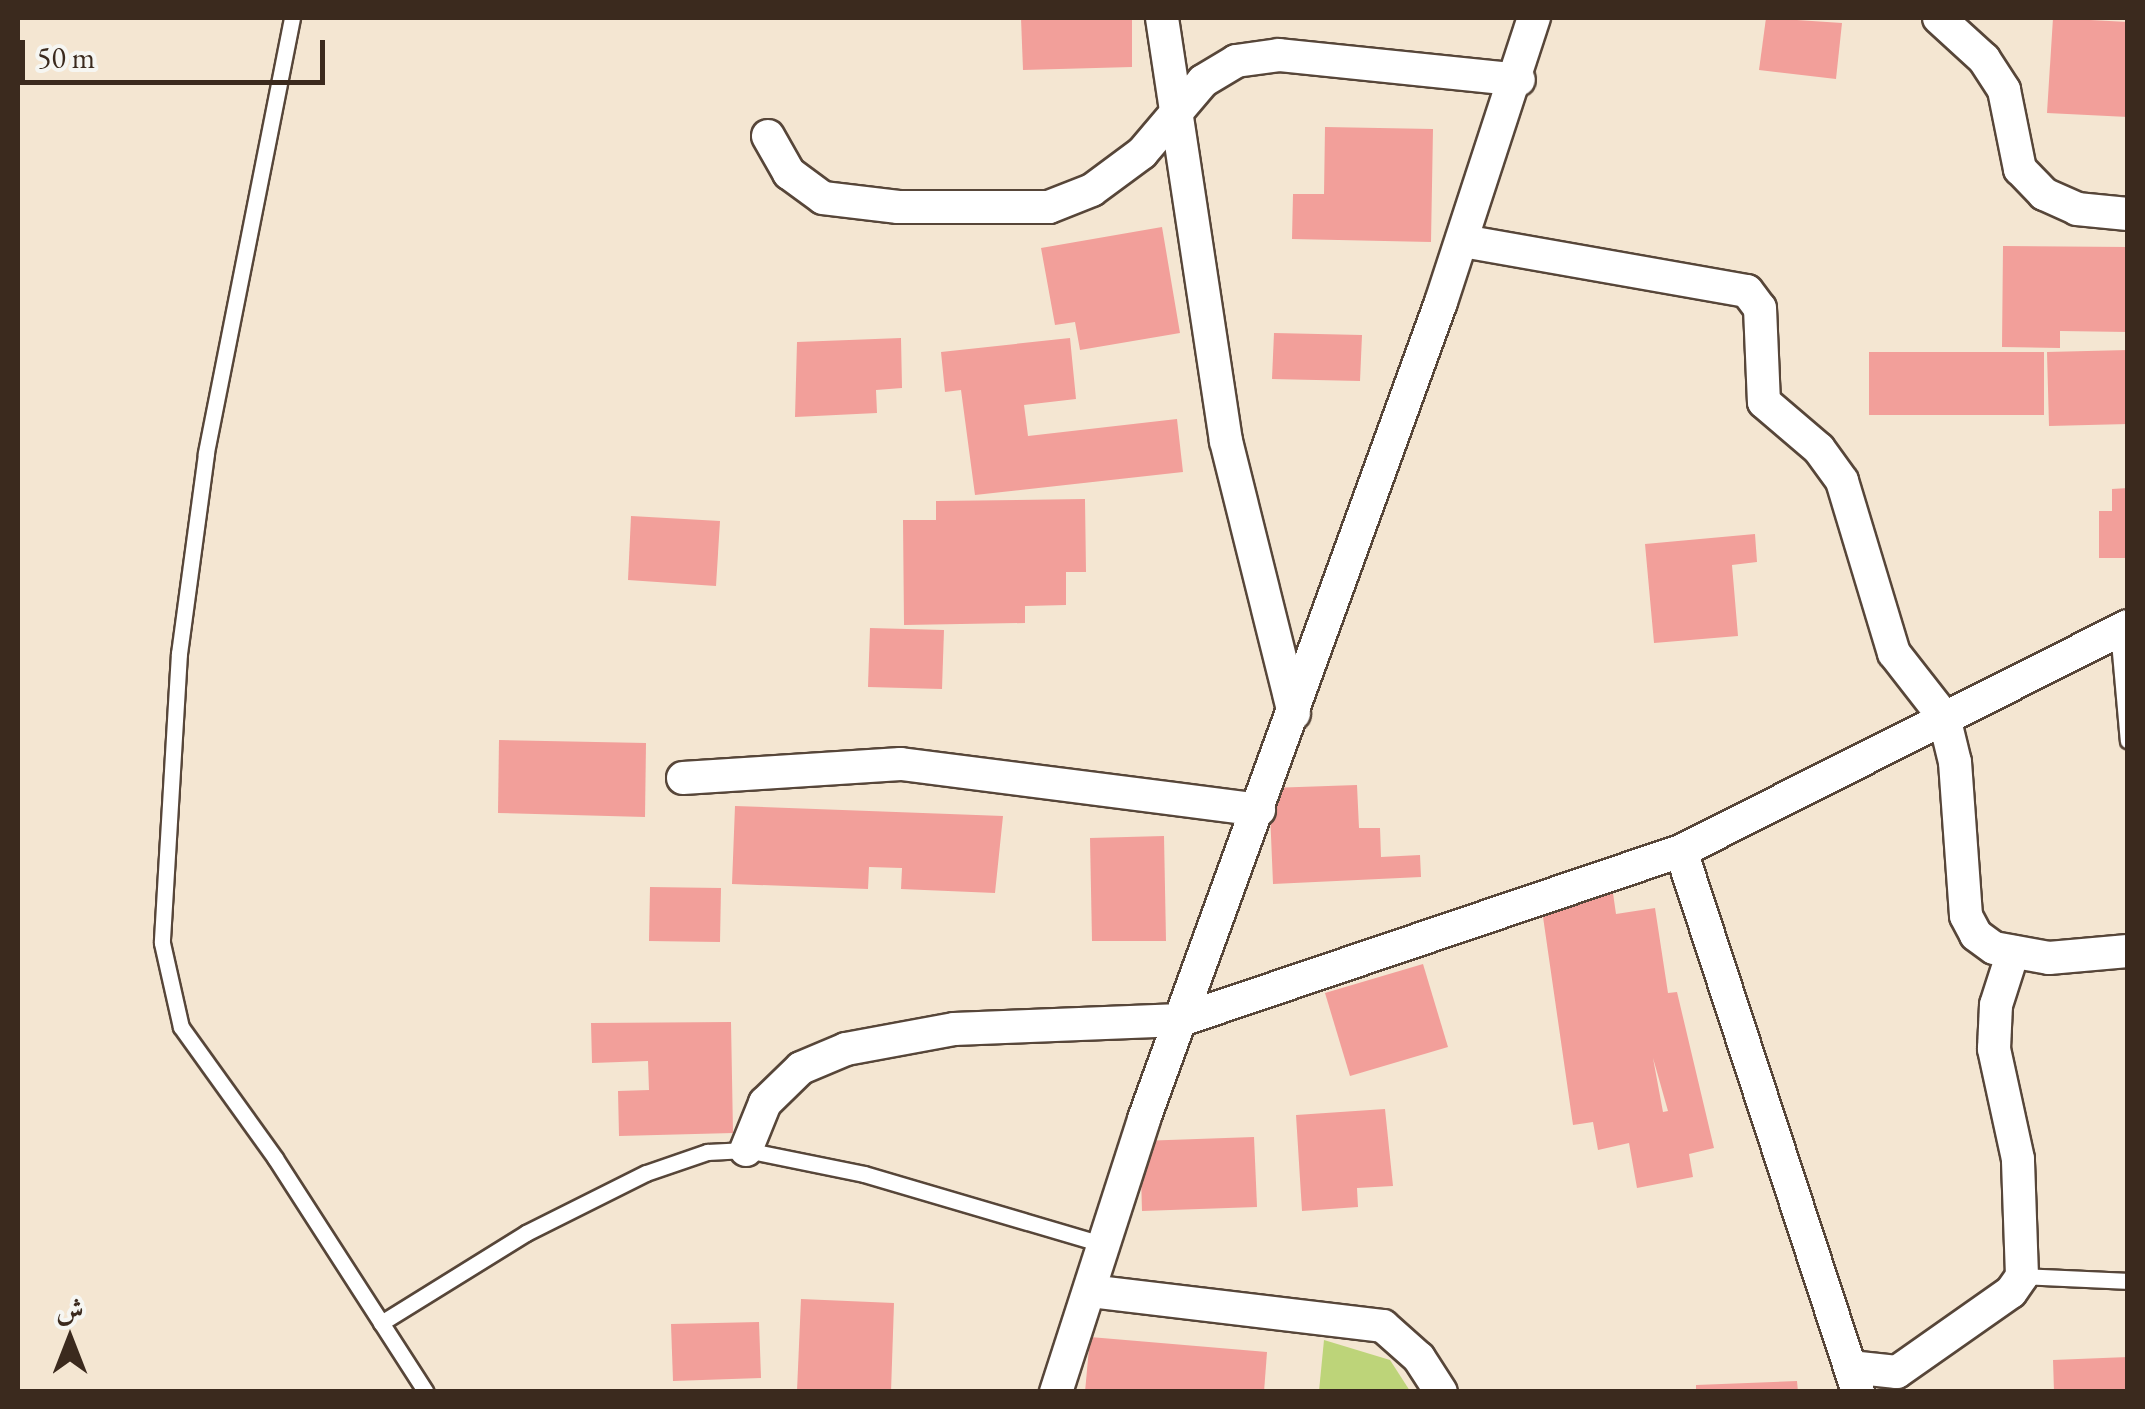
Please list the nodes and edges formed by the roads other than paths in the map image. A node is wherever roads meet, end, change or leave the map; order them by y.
1 (292, 18) edge
2 (1162, 18) edge
3 (1534, 18) edge
4 (1938, 18) edge
5 (1519, 80) junction
6 (1178, 110) junction
7 (768, 136) dead end
8 (2128, 214) edge
9 (1463, 241) junction
10 (2123, 628) edge
11 (1294, 714) junction
12 (1944, 717) junction
13 (2128, 741) edge
14 (683, 778) dead end
15 (1259, 810) junction
16 (1682, 851) junction
17 (2128, 951) edge
18 (2013, 952) junction
19 (1181, 1020) junction
20 (746, 1150) junction
21 (1104, 1245) junction
22 (2022, 1276) junction
23 (2128, 1281) edge
24 (1090, 1290) junction
25 (382, 1323) junction
26 (1854, 1379) edge
27 (426, 1392) edge
28 (1056, 1392) edge
29 (1440, 1392) edge

1 - 25 lane
2 - 6 street
3 - 5 street
4 - 8 street
5 - 6 street
5 - 9 street
6 - 7 street
6 - 11 street
9 - 11 street
9 - 12 street
10 - 12 street
10 - 13 lane
11 - 15 street
12 - 16 street
12 - 18 street
14 - 15 street
15 - 19 street
16 - 19 street
16 - 26 street
17 - 18 street
18 - 22 street
19 - 20 street
19 - 21 street
20 - 21 lane
20 - 25 lane
21 - 24 street
22 - 23 lane
22 - 26 street
24 - 28 street
24 - 29 street
25 - 27 lane

